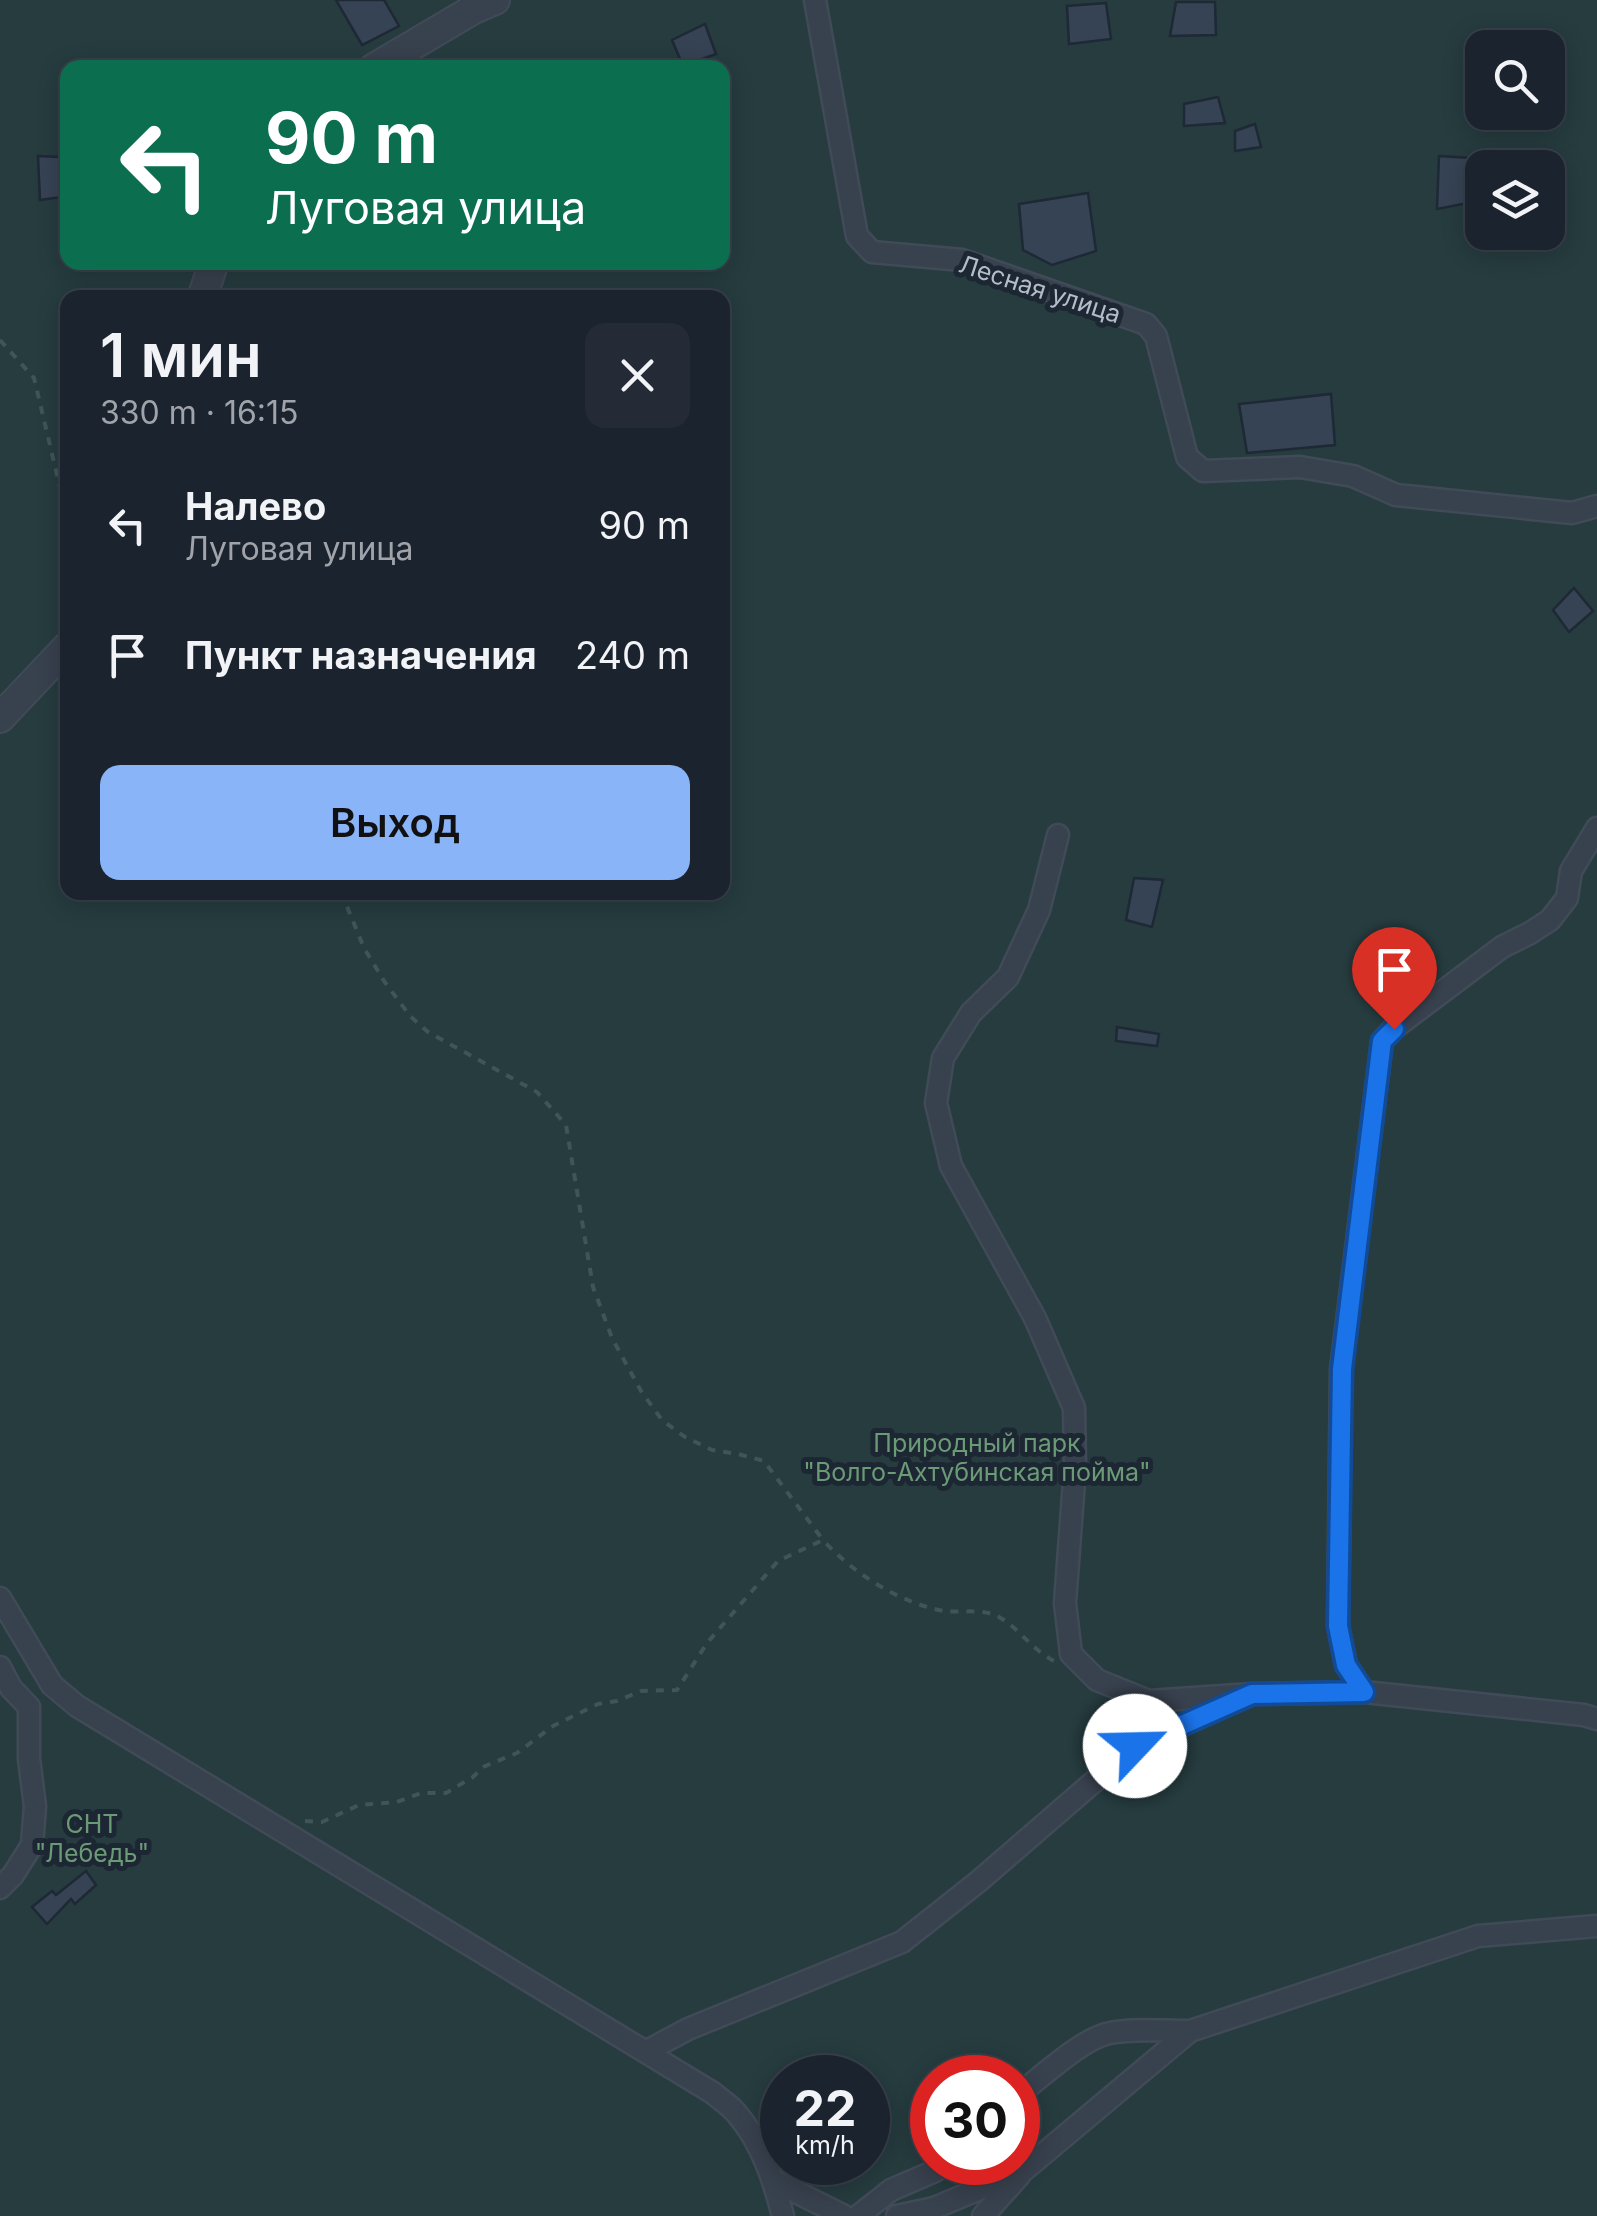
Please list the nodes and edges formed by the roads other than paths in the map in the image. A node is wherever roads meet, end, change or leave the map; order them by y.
1 (495, 0) edge
2 (815, 0) edge
3 (387, 60) edge
4 (1597, 506) edge
5 (60, 654) edge
6 (0, 718) edge
7 (1597, 828) edge
8 (1058, 835) dead end
9 (0, 1598) edge
10 (0, 1667) edge
11 (52, 1686) junction
12 (1364, 1692) junction
13 (1252, 1694) junction
14 (30, 1706) junction
15 (1597, 1718) edge
16 (0, 1888) edge
17 (1597, 1926) edge
18 (1190, 2031) junction
19 (647, 2050) junction
20 (1040, 2078) edge
21 (760, 2152) edge
22 (1040, 2157) edge
23 (910, 2182) edge
24 (775, 2185) edge
25 (782, 2185) edge
26 (989, 2185) edge
27 (1011, 2185) edge
28 (783, 2216) edge
29 (844, 2216) edge
30 (858, 2216) edge
31 (897, 2216) edge
32 (983, 2216) edge

1 - 3 street
2 - 4 street, Лесная улица
5 - 6 street
7 - 12 street
8 - 13 street
9 - 11 street
10 - 14 street
11 - 14 street
11 - 19 street
12 - 13 street
12 - 15 street
13 - 19 street
14 - 16 street
17 - 18 street
18 - 20 street
18 - 22 street
19 - 21 street
23 - 30 street
24 - 28 street
25 - 29 street
26 - 31 street
27 - 32 street

